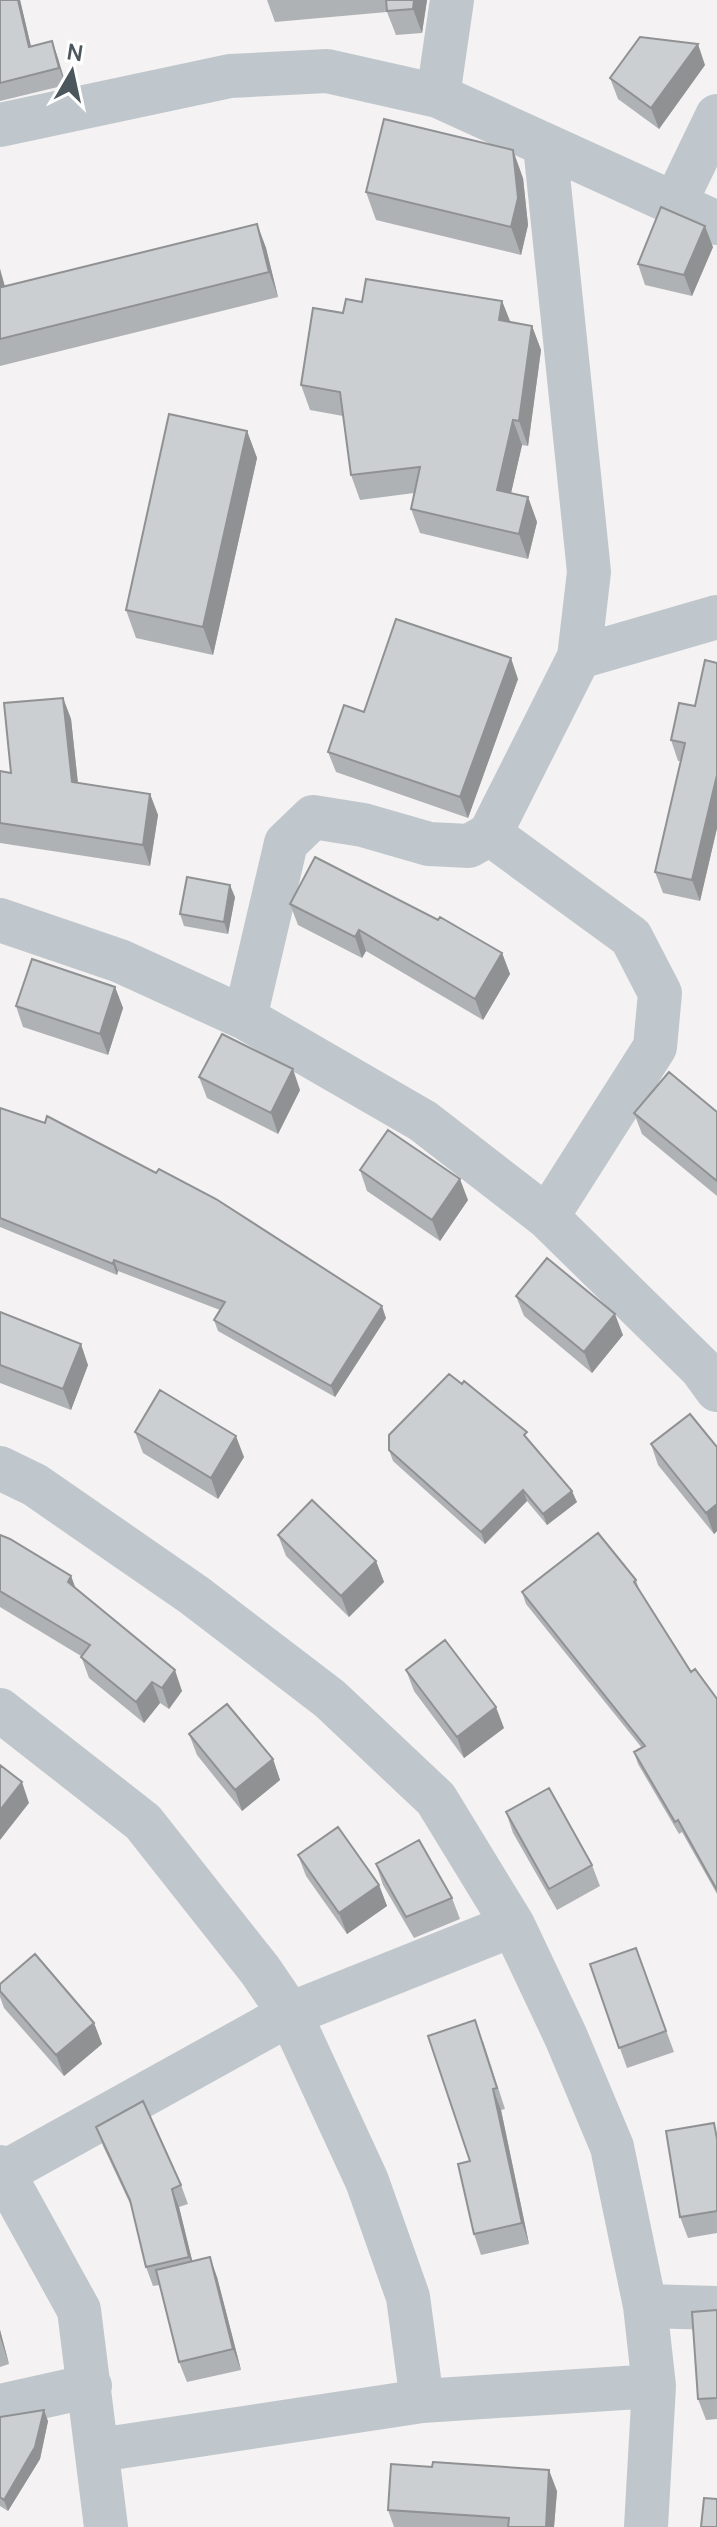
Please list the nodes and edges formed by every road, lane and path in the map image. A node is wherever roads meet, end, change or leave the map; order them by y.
1 (452, 0) edge
2 (438, 96) junction
3 (717, 116) edge
4 (0, 125) edge
5 (545, 146) junction
6 (676, 201) junction
7 (717, 223) edge
8 (717, 617) edge
9 (579, 657) junction
10 (490, 834) junction
11 (0, 920) edge
12 (245, 1018) junction
13 (547, 1217) junction
14 (712, 1371) edge
15 (0, 1468) edge
16 (0, 1710) edge
17 (513, 1925) junction
18 (290, 2014) junction
19 (2, 2170) edge
20 (645, 2306) junction
21 (717, 2308) edge
22 (90, 2386) junction
23 (654, 2386) junction
24 (422, 2401) junction
25 (0, 2406) edge
26 (99, 2450) junction
27 (106, 2527) edge
28 (646, 2527) edge

1 - 2 street
2 - 4 street
2 - 5 street
3 - 6 street
5 - 6 street
5 - 9 street
6 - 7 street
8 - 9 street
9 - 10 street
10 - 12 street
10 - 13 street
11 - 12 street
12 - 13 street
13 - 14 street
15 - 17 street
16 - 18 street
17 - 18 street
17 - 20 street
18 - 19 street
18 - 24 street
19 - 22 street
20 - 21 street
20 - 23 street
22 - 25 street
22 - 26 street
23 - 24 street
23 - 28 street
24 - 26 street
26 - 27 street

